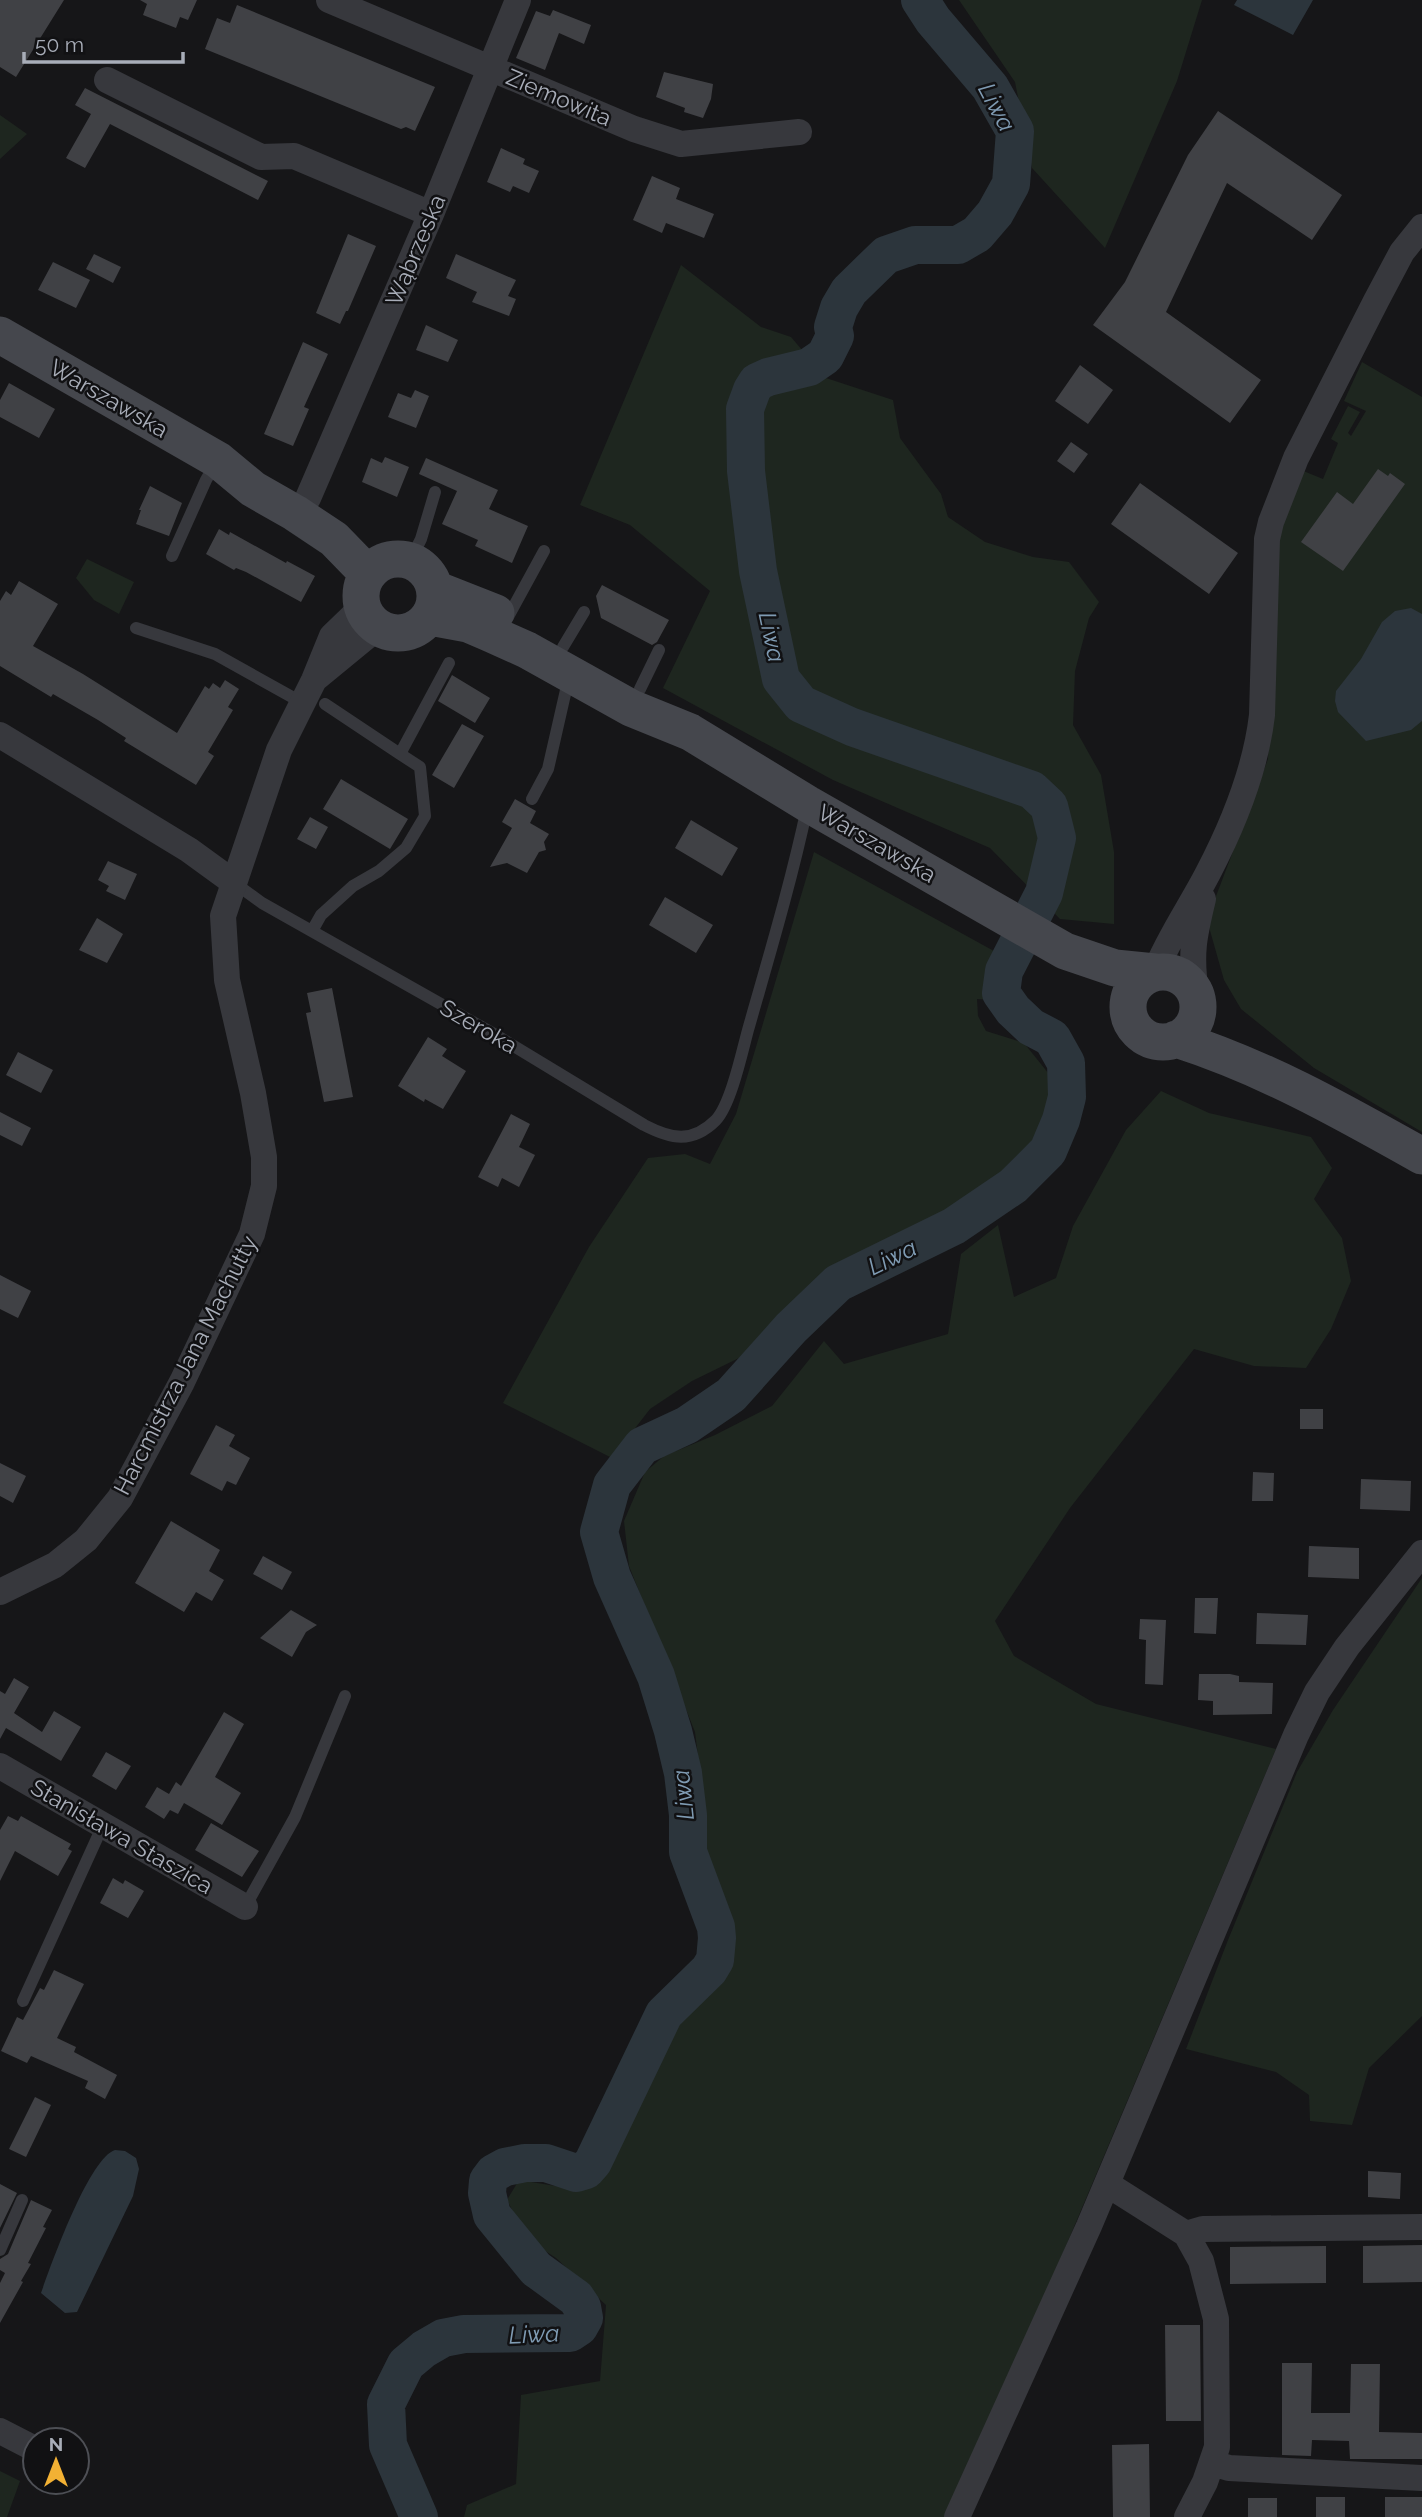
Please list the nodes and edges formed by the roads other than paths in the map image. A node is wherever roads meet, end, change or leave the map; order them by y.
1 (329, 0) edge
2 (518, 0) edge
3 (362, 6) edge
4 (491, 69) junction
5 (107, 80) dead end
6 (799, 132) dead end
7 (431, 214) junction
8 (1422, 227) edge
9 (0, 335) edge
10 (218, 460) junction
11 (435, 492) dead end
12 (308, 498) junction
13 (544, 551) dead end
14 (172, 556) dead end
15 (382, 586) junction
16 (432, 603) junction
17 (584, 612) dead end
18 (508, 617) junction
19 (136, 628) dead end
20 (659, 650) dead end
21 (568, 661) junction
22 (449, 663) dead end
23 (640, 689) junction
24 (313, 695) junction
25 (690, 732) junction
26 (0, 736) edge
27 (400, 754) junction
28 (533, 799) dead end
29 (808, 804) junction
30 (1208, 873) junction
31 (233, 881) junction
32 (312, 931) junction
33 (1065, 951) junction
34 (1154, 972) junction
35 (1196, 993) junction
36 (1128, 1009) junction
37 (1176, 1039) junction
38 (1322, 1099) junction
39 (1422, 1156) edge
40 (1422, 1553) edge
41 (0, 1592) edge
42 (345, 1696) dead end
43 (0, 1766) edge
44 (103, 1825) junction
45 (245, 1907) joint
46 (23, 2001) dead end
47 (1107, 2184) junction
48 (22, 2200) dead end
49 (1422, 2227) edge
50 (1186, 2234) junction
51 (0, 2250) edge
52 (0, 2431) edge
53 (21, 2442) edge
54 (1212, 2463) junction
55 (1422, 2477) edge
56 (957, 2517) edge
57 (1187, 2517) edge

1 - 3 street, Ziemowita
2 - 4 street, Wąbrzeska
3 - 4 street, Ziemowita
4 - 6 street, Ziemowita
4 - 7 street, Wąbrzeska
5 - 7 street
7 - 12 street, Wąbrzeska
8 - 30 street
9 - 10 main road, Warszawska
10 - 12 main road, Warszawska
10 - 14 lane
10 - 15 main road, Warszawska
11 - 15 lane
12 - 15 main road, Warszawska
13 - 18 lane
15 - 16 main road
15 - 16 main road
15 - 24 street, Harcmistrza Jana Machutty
16 - 18 main road, Warszawska
16 - 21 main road, Warszawska
17 - 21 lane
18 - 21 main road, Warszawska
19 - 24 lane
20 - 23 lane
21 - 23 main road, Warszawska
21 - 25 main road, Warszawska
21 - 28 lane
22 - 27 lane
23 - 25 main road, Warszawska
24 - 27 lane
24 - 31 street, Harcmistrza Jana Machutty
25 - 29 main road, Warszawska
26 - 31 street
27 - 32 lane
29 - 32 lane, Szeroka
29 - 33 main road, Warszawska
30 - 34 street
30 - 35 street
31 - 32 lane, Szeroka
31 - 41 street, Harcmistrza Jana Machutty
33 - 34 main road
33 - 36 main road
34 - 35 main road
34 - 36 main road
35 - 37 main road
35 - 38 main road
36 - 37 main road
37 - 38 main road
38 - 39 main road
40 - 47 street
42 - 45 lane
43 - 44 street, Stanisława Staszica
44 - 45 street, Stanisława Staszica
44 - 46 lane
47 - 50 street
47 - 56 street
48 - 51 lane
49 - 50 street
50 - 54 street
52 - 53 street
54 - 55 street
54 - 57 street

